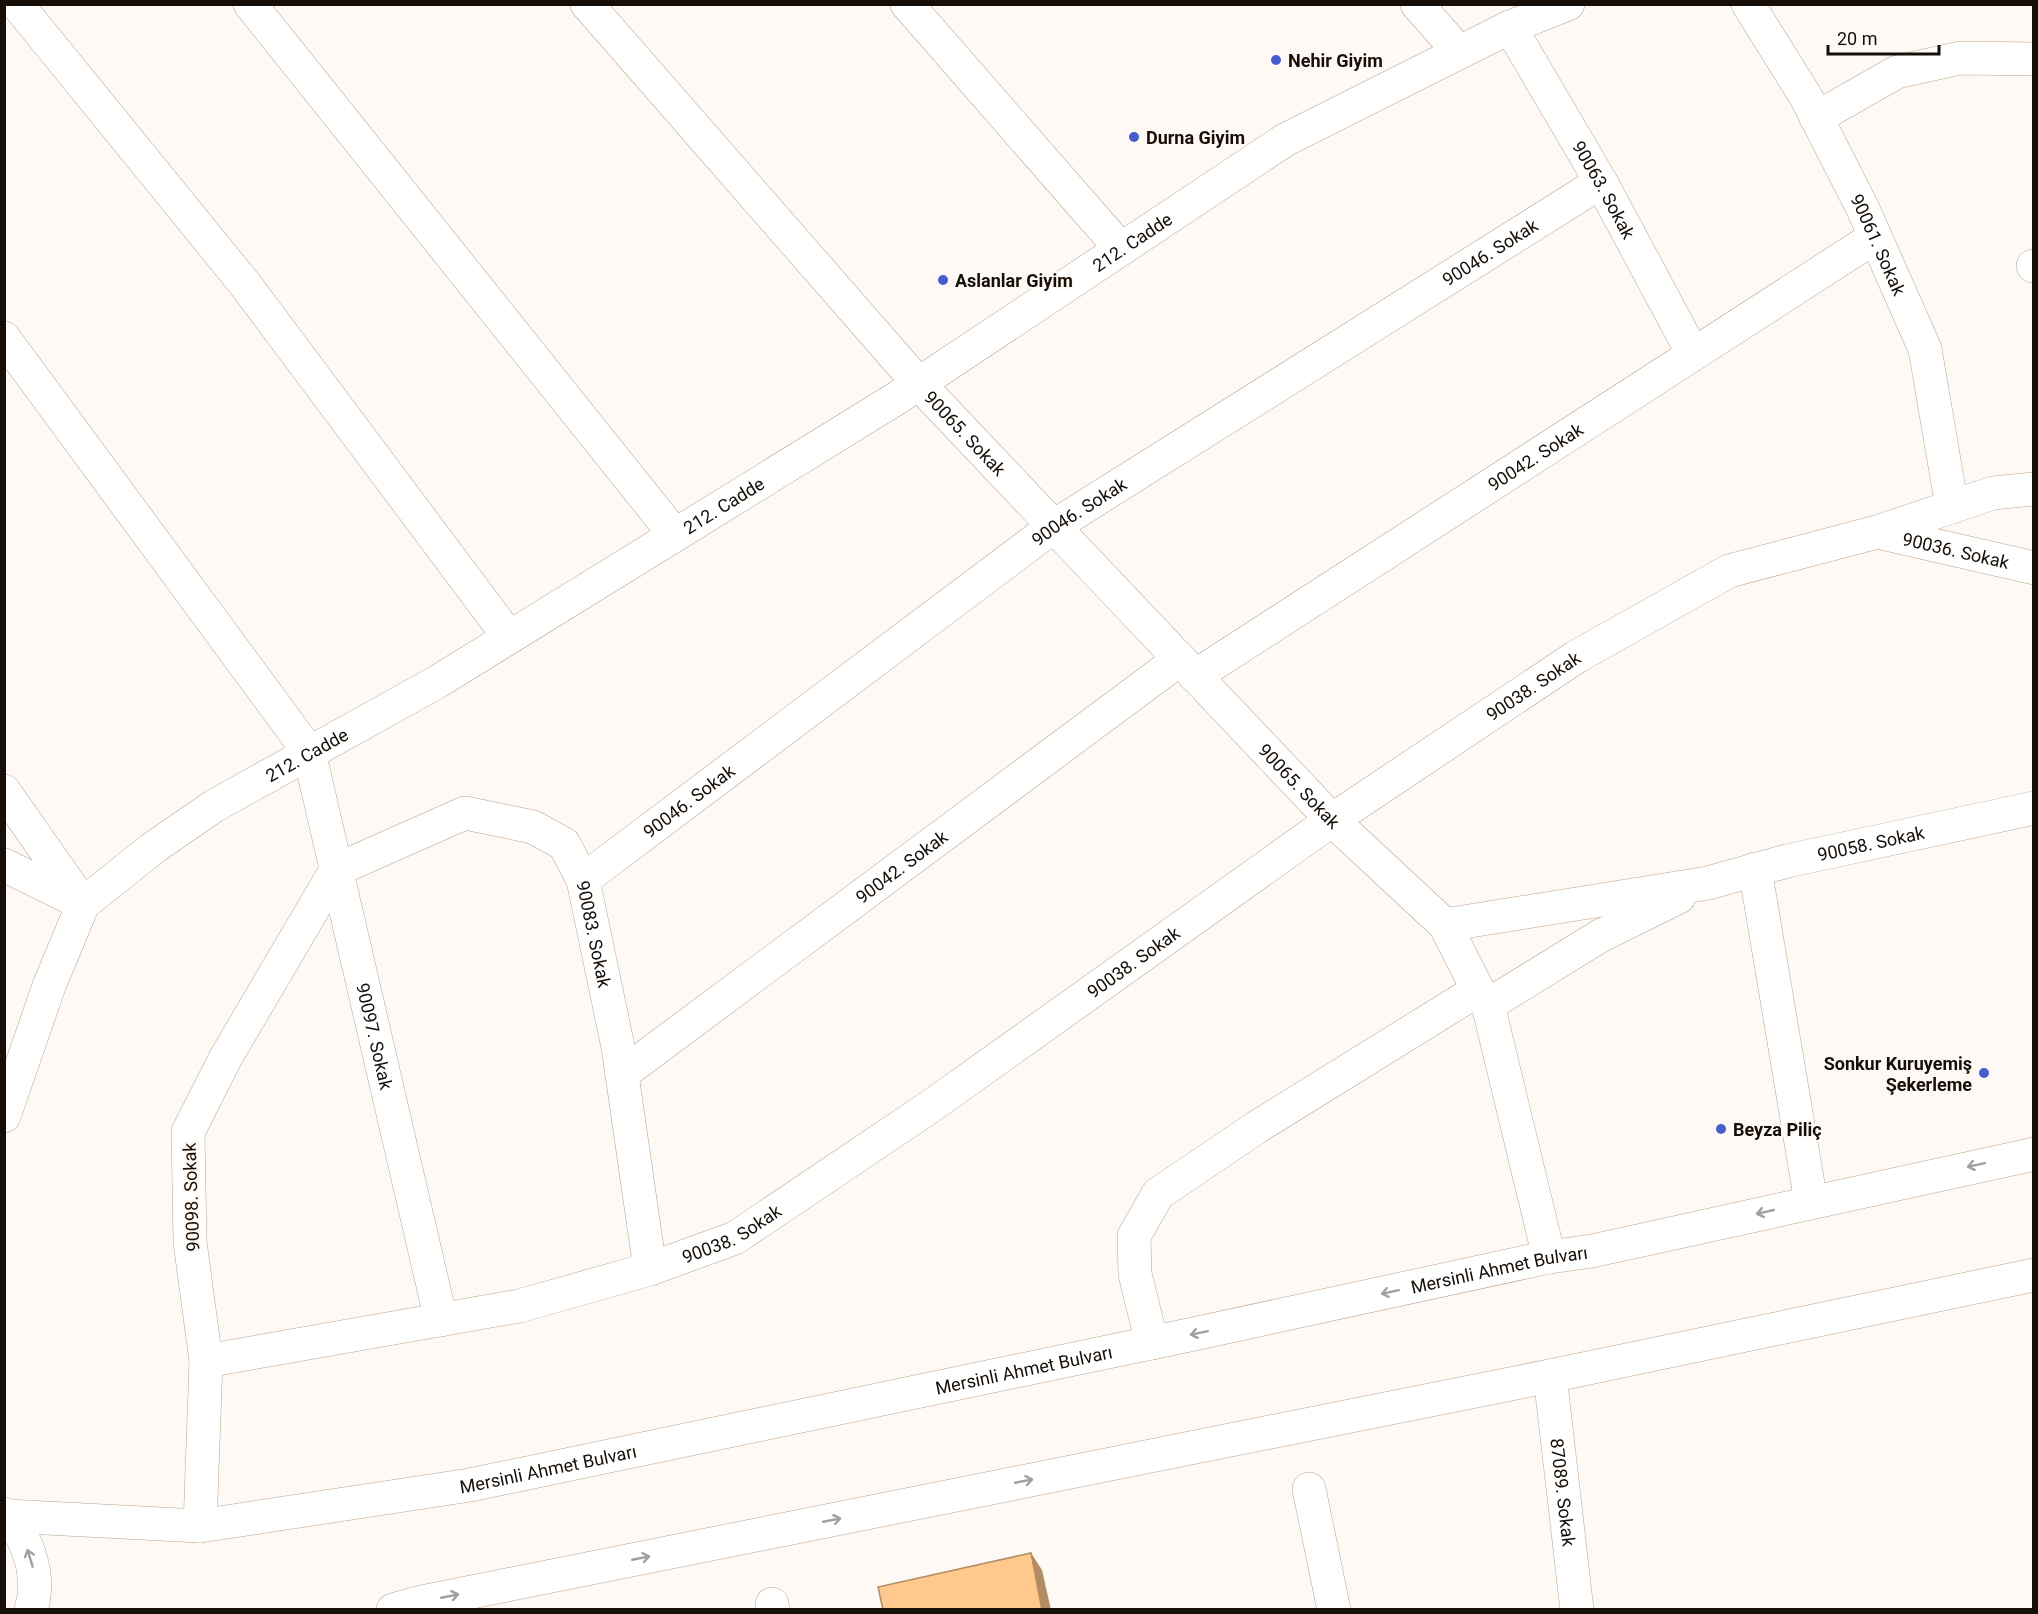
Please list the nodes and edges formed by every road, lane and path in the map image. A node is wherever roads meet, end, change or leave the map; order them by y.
1 (18, 4) edge
2 (250, 4) edge
3 (587, 4) edge
4 (907, 4) edge
5 (1417, 4) edge
6 (1568, 4) edge
7 (1748, 4) edge
8 (1510, 27) junction
9 (1459, 52) junction
10 (2034, 59) edge
11 (1816, 118) junction
12 (1601, 182) junction
13 (1875, 237) junction
14 (1121, 249) junction
15 (4, 339) edge
16 (1693, 354) junction
17 (919, 384) junction
18 (2034, 489) edge
19 (1952, 507) junction
20 (1054, 526) junction
21 (1877, 532) junction
22 (675, 535) junction
23 (2034, 568) edge
24 (509, 637) junction
25 (1188, 667) junction
26 (309, 753) junction
27 (4, 791) edge
28 (2034, 808) edge
29 (1332, 820) junction
30 (4, 865) edge
31 (1755, 869) junction
32 (336, 870) junction
33 (583, 880) junction
34 (1707, 883) junction
35 (83, 904) junction
36 (1445, 925) junction
37 (1483, 998) junction
38 (622, 1074) junction
39 (4, 1116) edge
40 (2034, 1154) edge
41 (1811, 1202) junction
42 (1549, 1257) junction
43 (650, 1269) junction
44 (2034, 1275) edge
45 (441, 1320) junction
46 (1152, 1342) junction
47 (206, 1361) junction
48 (1550, 1376) junction
49 (1309, 1489) dead end
50 (6, 1515) edge
51 (200, 1527) junction
52 (31, 1610) edge
53 (393, 1610) edge
54 (1334, 1610) edge
55 (1577, 1610) edge

1 - 24 street
2 - 22 street
3 - 17 street, 90065. Sokak
4 - 14 street
5 - 9 street
6 - 8 street, 212. Cadde
7 - 11 street, 90061. Sokak
8 - 9 street, 212. Cadde
8 - 12 street, 90063. Sokak
9 - 14 street, 212. Cadde
10 - 11 street
11 - 13 street, 90061. Sokak
12 - 16 street, 90063. Sokak
12 - 20 street, 90046. Sokak
13 - 16 street, 90042. Sokak
13 - 19 street, 90061. Sokak
14 - 17 street, 212. Cadde
15 - 26 street
16 - 25 street, 90042. Sokak
17 - 20 street, 90065. Sokak
17 - 22 street, 212. Cadde
18 - 19 street, 90038. Sokak
19 - 21 street, 90038. Sokak
20 - 25 street, 90065. Sokak
20 - 33 street, 90046. Sokak
21 - 23 street, 90036. Sokak
21 - 29 street, 90038. Sokak
22 - 24 street, 212. Cadde
24 - 26 street, 212. Cadde
25 - 29 street, 90065. Sokak
25 - 38 street, 90042. Sokak
26 - 32 street, 90097. Sokak
26 - 35 street, 212. Cadde
27 - 35 street
28 - 31 street, 90058. Sokak
29 - 36 street, 90065. Sokak
29 - 43 street, 90038. Sokak
30 - 35 street
31 - 34 street, 90058. Sokak
31 - 41 street
32 - 33 street, 90083. Sokak
32 - 45 street, 90097. Sokak
32 - 47 street, 90098. Sokak
33 - 38 street, 90083. Sokak
34 - 36 street, 90058. Sokak
34 - 37 street, 90058. Sokak
35 - 39 street, 212. Cadde
36 - 37 street, 90065. Sokak
37 - 42 street, 90065. Sokak
37 - 46 street, 90058. Sokak
38 - 43 street, 90083. Sokak
40 -> 41 street, Mersinli Ahmet Bulvarı
41 -> 42 street, Mersinli Ahmet Bulvarı
42 -> 46 street, Mersinli Ahmet Bulvarı
43 - 45 street, 90038. Sokak
44 - 48 street
45 - 47 street, 90038. Sokak
46 - 51 street, Mersinli Ahmet Bulvarı
47 - 51 street, 90098. Sokak
53 -> 48 street
48 - 55 street, 87089. Sokak
49 - 54 street
50 - 51 street, Mersinli Ahmet Bulvarı
52 -> 50 street

